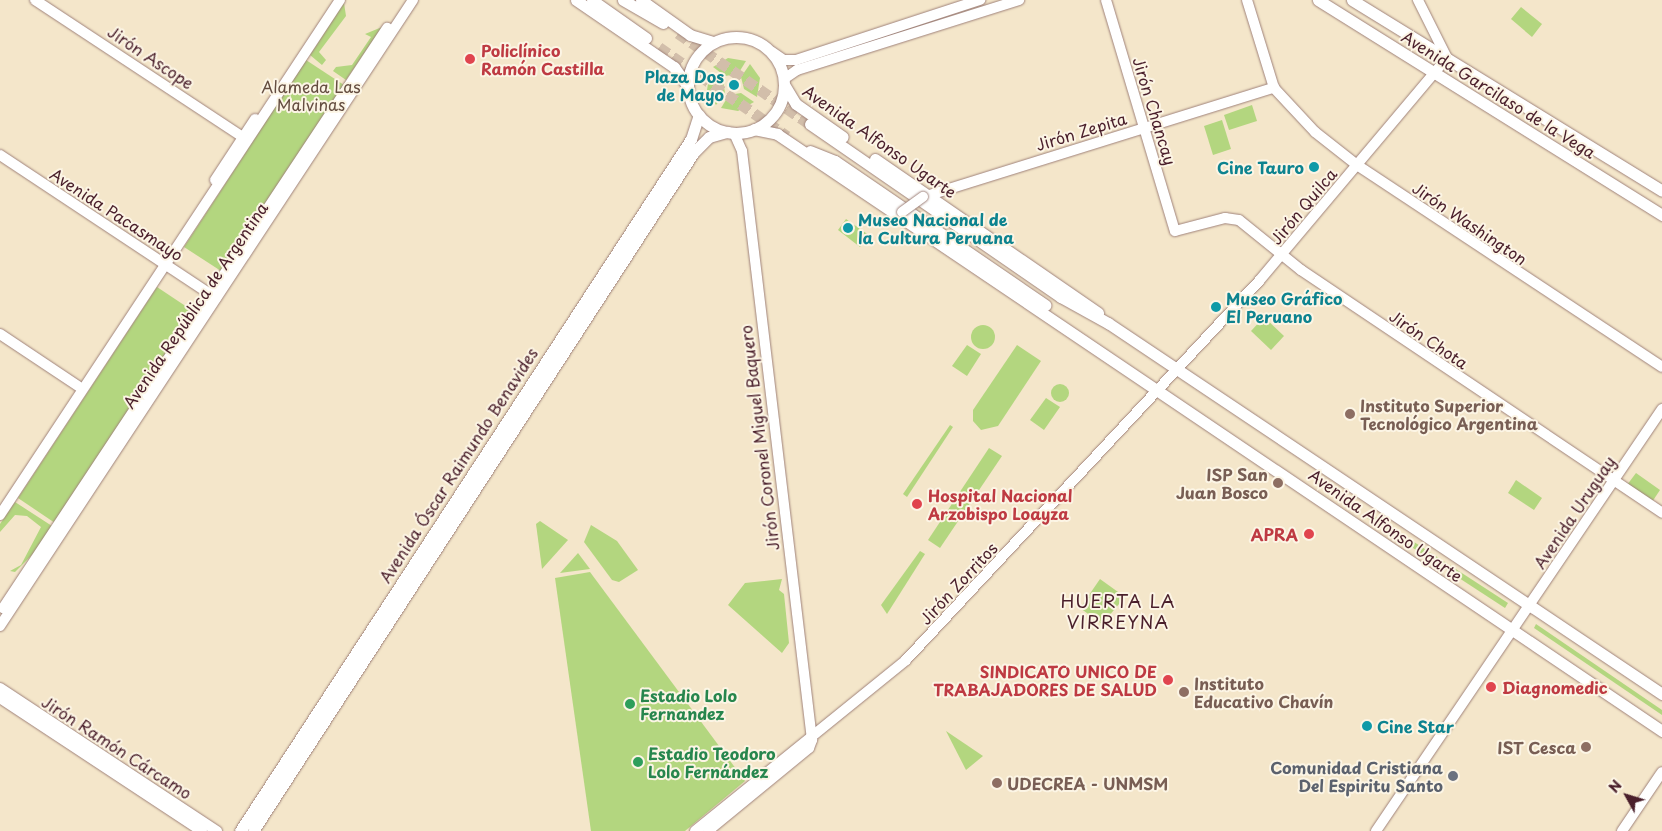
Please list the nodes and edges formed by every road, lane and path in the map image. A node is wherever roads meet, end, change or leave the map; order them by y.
1 (35, 0) edge
2 (333, 0) edge
3 (340, 0) edge
4 (405, 0) edge
5 (414, 0) edge
6 (576, 0) edge
7 (584, 0) edge
8 (592, 0) edge
9 (623, 0) edge
10 (633, 0) edge
11 (641, 0) edge
12 (980, 0) edge
13 (1019, 0) edge
14 (1106, 0) edge
15 (1247, 0) edge
16 (1318, 0) edge
17 (1329, 0) edge
18 (1352, 0) edge
19 (1418, 0) edge
20 (677, 30) junction
21 (713, 42) junction
22 (658, 51) junction
23 (772, 52) junction
24 (1446, 58) junction
25 (1436, 71) junction
26 (784, 82) junction
27 (688, 88) junction
28 (1274, 88) junction
29 (699, 115) junction
30 (810, 124) tunnel mouth
31 (1144, 128) junction
32 (754, 130) junction
33 (730, 132) junction
34 (246, 139) junction
35 (796, 142) tunnel mouth
36 (0, 155) edge
37 (1357, 165) junction
38 (1662, 191) edge
39 (925, 196) junction
40 (1662, 208) edge
41 (900, 214) junction
42 (1662, 215) edge
43 (1175, 231) joint
44 (1281, 255) junction
45 (164, 263) junction
46 (214, 296) junction
47 (1108, 323) junction
48 (0, 334) edge
49 (1092, 345) junction
50 (1662, 367) edge
51 (1177, 369) junction
52 (78, 386) junction
53 (1159, 388) junction
54 (1662, 409) edge
55 (1614, 480) junction
56 (0, 504) edge
57 (1662, 513) edge
58 (0, 514) edge
59 (1529, 605) junction
60 (0, 614) edge
61 (0, 626) edge
62 (1512, 631) junction
63 (0, 688) edge
64 (1662, 694) edge
65 (0, 698) edge
66 (1662, 732) edge
67 (812, 740) junction
68 (1662, 772) edge
69 (202, 831) edge
70 (217, 831) edge
71 (240, 831) edge
72 (253, 831) edge
73 (695, 831) edge
74 (708, 831) edge
75 (1376, 831) edge
76 (1622, 831) edge

1 - 34 street, Jirón Ascope
2 - 34 street
3 - 34 street
4 - 46 street, Avenida República de Argentina
5 - 46 street, Avenida República de Argentina
6 - 22 main road
7 - 22 main road
8 - 22 main road
9 - 20 main road
10 - 20 main road
11 - 20 main road
12 - 23 street
13 - 26 street
14 - 31 street, Jirón Chancay
15 - 28 street
16 - 25 main road, Avenida Garcilaso de la Vega
17 - 25 main road, Avenida Garcilaso de la Vega
18 - 24 main road, Avenida Garcilaso de la Vega
19 - 24 street
20 - 21 main road
21 - 23 main road
21 - 27 main road
22 - 27 main road
23 - 26 main road
24 - 25 street, Jirón Quilca
24 - 38 main road, Avenida Garcilaso de la Vega
25 - 37 street, Jirón Quilca
25 - 40 main road, Avenida Garcilaso de la Vega
25 - 42 main road, Avenida Garcilaso de la Vega
26 - 32 main road
26 - 39 main road, Avenida Alfonso Ugarte
27 - 29 main road
28 - 31 street, Jirón Zepita
28 - 37 street, Jirón Washington
29 - 33 main road
29 - 71 main road, Avenida Óscar Raimundo Benavides
30 - 47 main road, Avenida Alfonso Ugarte
31 - 39 street, Jirón Zepita
31 - 43 street, Jirón Chancay
32 - 33 main road
32 - 41 main road, Avenida Alfonso Ugarte
33 - 67 street, Jirón Coronel Miguel Baquero
33 - 72 main road, Avenida Óscar Raimundo Benavides
34 - 45 street
35 - 49 main road, Avenida Alfonso Ugarte
36 - 45 street, Avenida Pacasmayo
37 - 44 street, Jirón Quilca
37 - 50 street, Jirón Washington
39 - 41 street, Jirón Zepita, bridge
39 - 47 main road, Avenida Alfonso Ugarte
41 - 49 main road, Avenida Alfonso Ugarte
43 - 44 street, Jirón Chota
44 - 51 street, Jirón Quilca
44 - 55 street, Jirón Chota
45 - 46 street, Avenida Pacasmayo
45 - 52 street
45 - 58 street
46 - 60 street, Avenida República de Argentina
46 - 61 street, Avenida República de Argentina
47 - 51 main road, Avenida Alfonso Ugarte
48 - 52 street
49 - 53 main road, Avenida Alfonso Ugarte
51 - 53 street, Jirón Zorritos
51 - 59 main road, Avenida Alfonso Ugarte
52 - 56 street
53 - 62 main road, Avenida Alfonso Ugarte
53 - 67 street, Jirón Zorritos
54 - 55 street, Avenida Uruguay
55 - 57 street, Jirón Chota
55 - 59 street, Avenida Uruguay
59 - 62 street, Avenida Uruguay
59 - 64 main road, Avenida Alfonso Ugarte
62 - 66 main road, Avenida Alfonso Ugarte
62 - 75 street, Avenida Uruguay
63 - 70 street, Jirón Ramón Cárcamo
65 - 69 street, Jirón Ramón Cárcamo
67 - 73 street, Jirón Zorritos
67 - 74 street, Jirón Zorritos
68 - 76 street

